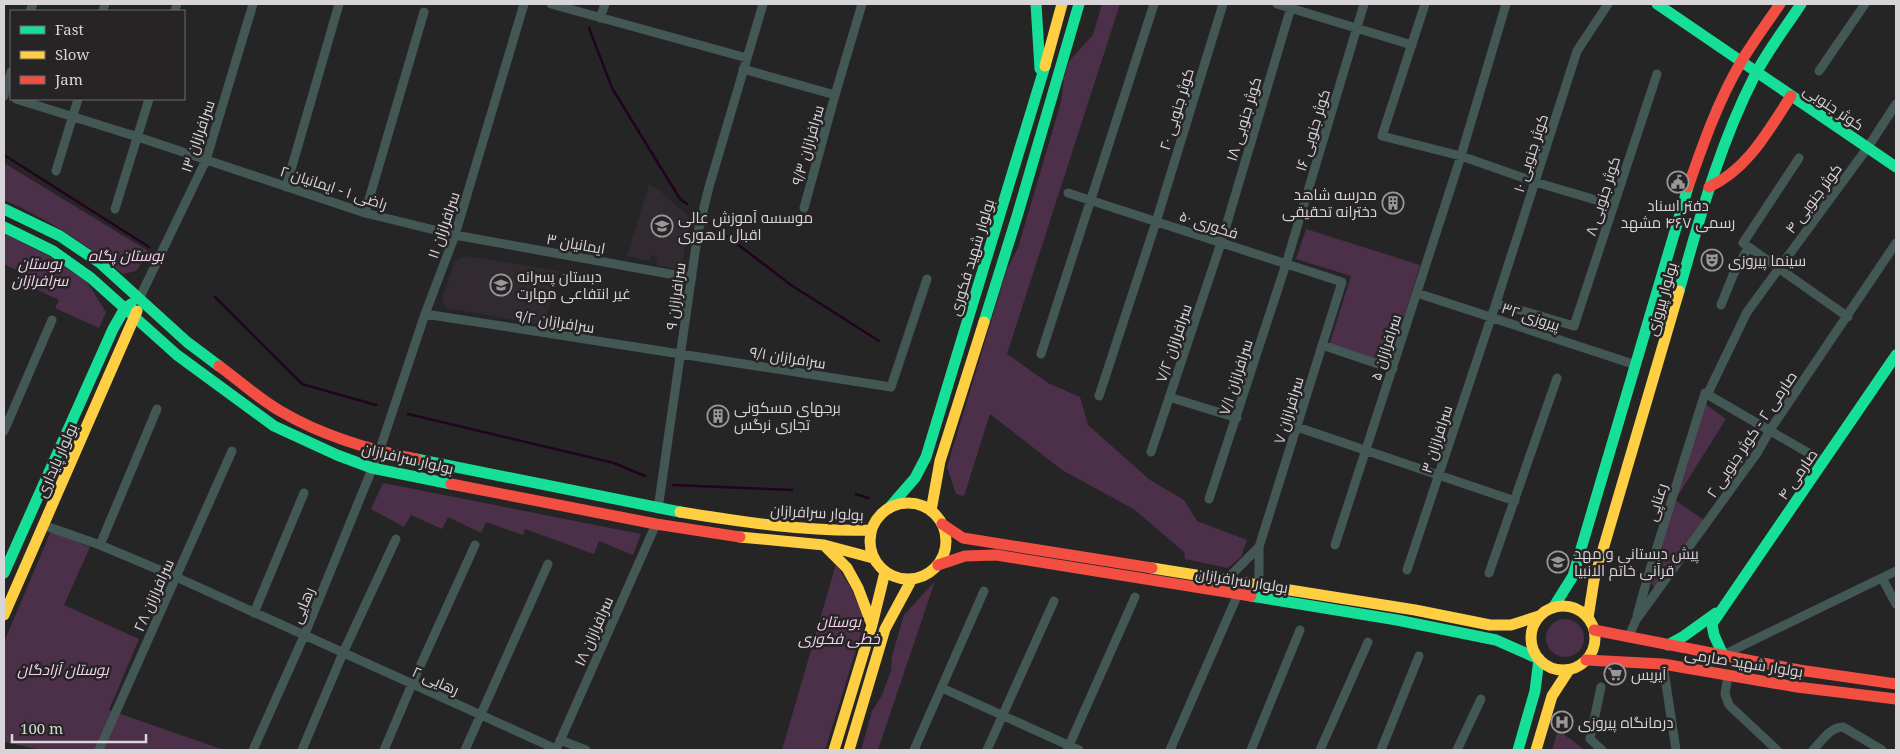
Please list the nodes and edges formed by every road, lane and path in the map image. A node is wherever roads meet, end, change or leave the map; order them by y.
1 (253, 4) edge
2 (339, 4) edge
3 (524, 4) edge
4 (551, 4) edge
5 (604, 4) edge
6 (763, 4) edge
7 (862, 4) edge
8 (1036, 4) edge
9 (1062, 4) edge
10 (1079, 4) edge
11 (1154, 4) edge
12 (1223, 4) edge
13 (1277, 4) edge
14 (1364, 4) edge
15 (1425, 4) edge
16 (1506, 4) edge
17 (1608, 4) edge
18 (1657, 4) edge
19 (1780, 4) edge
20 (1801, 4) edge
21 (1865, 4) edge
22 (1291, 6) edge
23 (424, 12) dead end
24 (600, 18) junction
25 (1357, 28) junction
26 (1412, 45) junction
27 (747, 58) junction
28 (1742, 62) junction
29 (743, 69) junction
30 (1819, 71) dead end
31 (1756, 73) junction
32 (1657, 74) dead end
33 (10, 75) edge
34 (1040, 82) junction
35 (4, 95) edge
36 (836, 95) junction
37 (1791, 96) junction
38 (19, 100) edge
39 (78, 100) edge
40 (149, 100) edge
41 (1896, 104) edge
42 (73, 118) junction
43 (138, 137) junction
44 (1868, 148) junction
45 (1461, 156) junction
46 (1799, 158) dead end
47 (206, 160) junction
48 (1896, 167) edge
49 (56, 171) dead end
50 (1535, 182) junction
51 (286, 187) junction
52 (1709, 187) junction
53 (1068, 193) dead end
54 (1091, 200) junction
55 (1613, 205) junction
56 (804, 208) dead end
57 (4, 209) edge
58 (115, 209) dead end
59 (365, 213) junction
60 (1156, 222) junction
61 (4, 227) edge
62 (455, 235) junction
63 (1221, 243) junction
64 (1896, 243) edge
65 (1745, 246) junction
66 (1286, 264) junction
67 (1777, 269) junction
68 (692, 278) junction
69 (927, 278) dead end
70 (1342, 282) joint
71 (1417, 293) junction
72 (139, 299) junction
73 (1496, 303) junction
74 (1720, 305) dead end
75 (125, 308) junction
76 (425, 314) junction
77 (135, 317) junction
78 (1491, 317) junction
79 (1848, 317) junction
80 (52, 320) dead end
81 (1322, 345) junction
82 (681, 354) junction
83 (1041, 354) dead end
84 (1896, 355) edge
85 (1636, 365) junction
86 (1393, 369) junction
87 (1557, 378) dead end
88 (1706, 394) junction
89 (1099, 396) dead end
90 (1169, 396) junction
91 (157, 409) dead end
92 (1237, 418) junction
93 (1297, 428) junction
94 (1770, 430) junction
95 (4, 431) edge
96 (232, 451) dead end
97 (1366, 451) junction
98 (379, 452) junction
99 (1151, 452) dead end
100 (1824, 462) junction
101 (372, 468) junction
102 (1439, 476) junction
103 (304, 493) dead end
104 (1209, 499) dead end
105 (1515, 501) junction
106 (658, 509) junction
107 (888, 509) junction
108 (931, 511) junction
109 (656, 524) junction
110 (942, 524) junction
111 (43, 525) junction
112 (871, 530) junction
113 (396, 539) dead end
114 (100, 545) junction
115 (475, 545) dead end
116 (824, 545) junction
117 (1335, 545) dead end
118 (1259, 547) junction
119 (873, 558) junction
120 (548, 564) dead end
121 (938, 565) junction
122 (1407, 570) dead end
123 (1896, 571) edge
124 (885, 572) junction
125 (1489, 573) dead end
126 (4, 574) edge
127 (176, 577) junction
128 (1882, 578) junction
129 (912, 580) junction
130 (1226, 580) junction
131 (1259, 585) junction
132 (984, 592) dead end
133 (1238, 594) junction
134 (1135, 598) dead end
135 (1054, 601) dead end
136 (1896, 604) edge
137 (1553, 608) junction
138 (1720, 610) junction
139 (254, 613) junction
140 (4, 615) edge
141 (1539, 616) junction
142 (1588, 618) junction
143 (1636, 620) junction
144 (872, 625) junction
145 (1300, 630) dead end
146 (1594, 630) junction
147 (304, 636) junction
148 (1628, 638) junction
149 (1368, 642) dead end
150 (1668, 645) junction
151 (343, 654) junction
152 (1723, 654) junction
153 (1419, 656) dead end
154 (1539, 659) junction
155 (1586, 660) junction
156 (1663, 664) junction
157 (1569, 670) junction
158 (1728, 675) junction
159 (412, 684) junction
160 (1896, 684) edge
161 (1602, 687) dead end
162 (942, 688) junction
163 (1480, 699) dead end
164 (1896, 699) edge
165 (480, 715) junction
166 (1003, 716) junction
167 (560, 740) junction
168 (1068, 748) edge
169 (99, 750) edge
170 (253, 750) edge
171 (302, 750) edge
172 (384, 750) edge
173 (465, 750) edge
174 (556, 750) edge
175 (586, 750) edge
176 (834, 750) edge
177 (849, 750) edge
178 (914, 750) edge
179 (987, 750) edge
180 (1079, 750) edge
181 (1170, 750) edge
182 (1251, 750) edge
183 (1320, 750) edge
184 (1380, 750) edge
185 (1458, 750) edge
186 (1518, 750) edge
187 (1536, 750) edge
188 (1602, 750) edge
189 (1676, 750) edge
190 (1777, 750) edge
191 (1813, 750) edge
192 (1882, 750) edge

1 - 47 street, سرافرازان ۱۳
2 - 51 street
3 - 62 street, سرافرازان ۱۱
4 - 24 street
5 - 24 street
6 - 27 street, سرافرازان ۹
7 - 36 street
8 - 34 main road
9 - 34 main road, بولوار شهید فکوری
10 - 108 main road, بولوار شهید فکوری
11 - 54 street
12 - 60 street, کوثر جنوبی ۲۰
13 - 22 street
14 - 25 street, کوثر جنوبی ۱۶
15 - 26 street
16 - 45 street, سرافرازان ۵
17 - 50 street, کوثر جنوبی ۱۰
18 - 28 main road
19 - 28 main road, بولوار پیروزی
20 - 31 main road, بولوار پیروزی
21 - 30 street
22 - 25 street
22 - 63 street, کوثر جنوبی ۱۸
23 - 59 street
24 - 27 street
25 - 26 street
25 - 66 street, کوثر جنوبی ۱۶
26 - 45 street
27 - 29 street, سرافرازان ۹
28 - 31 main road, کوثر جنوبی
28 - 85 main road, بولوار پیروزی
29 - 36 street, سرافرازان ۹/۳
29 - 68 street, سرافرازان ۹
31 - 37 main road, کوثر جنوبی
31 - 52 main road, بولوار پیروزی
32 - 55 street, کوثر جنوبی ۸
33 - 35 street
34 - 107 main road, بولوار شهید فکوری
36 - 56 street, سرافرازان ۹/۳
37 - 44 main road, کوثر جنوبی
37 - 52 main road
38 - 42 street, راضی ۱ - ایمانیان ۲
39 - 42 street
40 - 43 street
41 - 44 street, کوثر جنوبی ۴
42 - 43 street, راضی ۱ - ایمانیان ۲
42 - 49 street
43 - 47 street, راضی ۱ - ایمانیان ۲
43 - 58 street
44 - 48 main road, کوثر جنوبی
44 - 67 street, کوثر جنوبی ۴
45 - 50 street
45 - 71 street, سرافرازان ۵
46 - 65 street
47 - 51 street, راضی ۱ - ایمانیان ۲
47 - 72 street, سرافرازان ۱۳
50 - 55 street
50 - 73 street, کوثر جنوبی ۱۰
51 - 59 street, راضی ۱ - ایمانیان ۲
52 - 142 main road, بولوار پیروزی
53 - 54 street, فکوری ۵۰
54 - 60 street, فکوری ۵۰
54 - 83 street
55 - 73 street, کوثر جنوبی ۸
57 - 72 main road, بولوار سرافرازان
59 - 62 street, راضی ۱ - ایمانیان ۲
60 - 63 street, فکوری ۵۰
60 - 89 street, کوثر جنوبی ۲۰
61 - 75 main road, بولوار سرافرازان
62 - 68 street, ایمانیان ۳
62 - 76 street, سرافرازان ۱۱
63 - 66 street, فکوری ۵۰
63 - 90 street, سرافرازان ۷/۲
64 - 79 street, صارمی ۲ - کوثر جنوبی ۲
65 - 67 street
65 - 74 street
66 - 70 street, فکوری ۵۰
66 - 92 street, سرافرازان ۷/۱
67 - 79 street
67 - 88 street, کوثر جنوبی ۴
68 - 82 street, سرافرازان ۹
69 - 82 street, سرافرازان ۹/۱
70 - 81 street, سرافرازان ۷
71 - 78 street, پیروزی ۳۲
71 - 86 street, سرافرازان ۵
72 - 75 main road
72 - 77 main road, بولوار پایداری
72 - 98 main road, بولوار سرافرازان
73 - 78 street, کوثر جنوبی ۱۰
75 - 77 main road, بولوار سرافرازان
75 - 126 main road, بولوار پایداری
76 - 82 street, سرافرازان ۹/۲
76 - 98 street, سرافرازان ۱۱
77 - 101 main road, بولوار سرافرازان
77 - 111 main road, بولوار پایداری
78 - 85 street, پیروزی ۳۲
78 - 102 street, سرافرازان ۳
79 - 94 street, صارمی ۲ - کوثر جنوبی ۲
80 - 95 street
81 - 86 street
81 - 93 street, سرافرازان ۷
82 - 106 street, سرافرازان ۹
84 - 100 main road, صارمی ۴
85 - 137 main road, بولوار پیروزی
86 - 97 street, سرافرازان ۵
87 - 105 street
88 - 94 street
88 - 143 street, رعناپی
90 - 92 street
90 - 99 street, سرافرازان ۷/۲
91 - 114 street
92 - 104 street, سرافرازان ۷/۱
93 - 97 street
93 - 118 street, سرافرازان ۷
94 - 100 street
94 - 143 street, صارمی ۲ - کوثر جنوبی ۲
96 - 127 street, سرافرازان ۲۸
97 - 102 street
97 - 117 street, سرافرازان ۵
98 - 101 street, رهایی
98 - 106 main road, بولوار سرافرازان
100 - 138 main road, صارمی ۴
101 - 109 main road, بولوار سرافرازان
101 - 147 street, رهایی
102 - 105 street
102 - 122 street, سرافرازان ۳
103 - 139 street
105 - 125 street
106 - 112 main road, بولوار سرافرازان
107 - 108 main road
107 - 112 main road
108 - 110 main road
109 - 116 main road, بولوار سرافرازان
109 - 167 street, سرافرازان ۱۸
110 - 121 main road
110 - 130 main road, بولوار سرافرازان
111 - 114 street, رهایی ۲
111 - 140 main road, بولوار پایداری
112 - 119 main road
113 - 151 street
114 - 127 street, رهایی ۲
115 - 159 street
116 - 119 main road, بولوار سرافرازان
116 - 144 main road
118 - 130 street
118 - 131 street
119 - 124 main road
120 - 165 street
121 - 129 main road
121 - 133 main road, بولوار سرافرازان
123 - 128 street
124 - 129 main road
124 - 144 main road
127 - 139 street, رهایی ۲
127 - 169 street, سرافرازان ۲۸
128 - 136 street
128 - 152 street
129 - 177 main road
130 - 131 main road, بولوار سرافرازان
131 - 141 main road, بولوار سرافرازان
132 - 162 street
133 - 154 main road, بولوار سرافرازان
133 - 181 street
134 - 168 street
135 - 166 street
137 - 141 main road
137 - 142 main road
138 - 150 main road
138 - 152 main road
139 - 147 street, رهایی ۲
141 - 154 main road
142 - 146 main road
143 - 148 street, صارمی ۲ - کوثر جنوبی ۲
144 - 176 main road
145 - 182 street
146 - 148 main road, بولوار شهید صارمی
146 - 155 main road
147 - 151 street, رهایی ۲
147 - 170 street, رهایی
148 - 150 main road, بولوار شهید صارمی
149 - 183 street
150 - 152 main road, بولوار شهید صارمی
151 - 159 street, رهایی ۲
151 - 171 street
152 - 160 main road, بولوار شهید صارمی
153 - 184 street
154 - 157 main road
154 - 186 main road
155 - 156 main road, بولوار شهید صارمی
155 - 157 main road
156 - 158 main road, بولوار شهید صارمی
156 - 189 street
157 - 187 main road
158 - 164 main road, بولوار شهید صارمی
158 - 190 street
159 - 165 street, رهایی ۲
159 - 172 street
161 - 188 street
162 - 166 street
162 - 178 street
163 - 185 street
165 - 173 street
165 - 174 street, رهایی ۲
166 - 168 street
166 - 179 street
167 - 174 street, سرافرازان ۱۸
167 - 175 street
168 - 180 street
191 - 192 street

